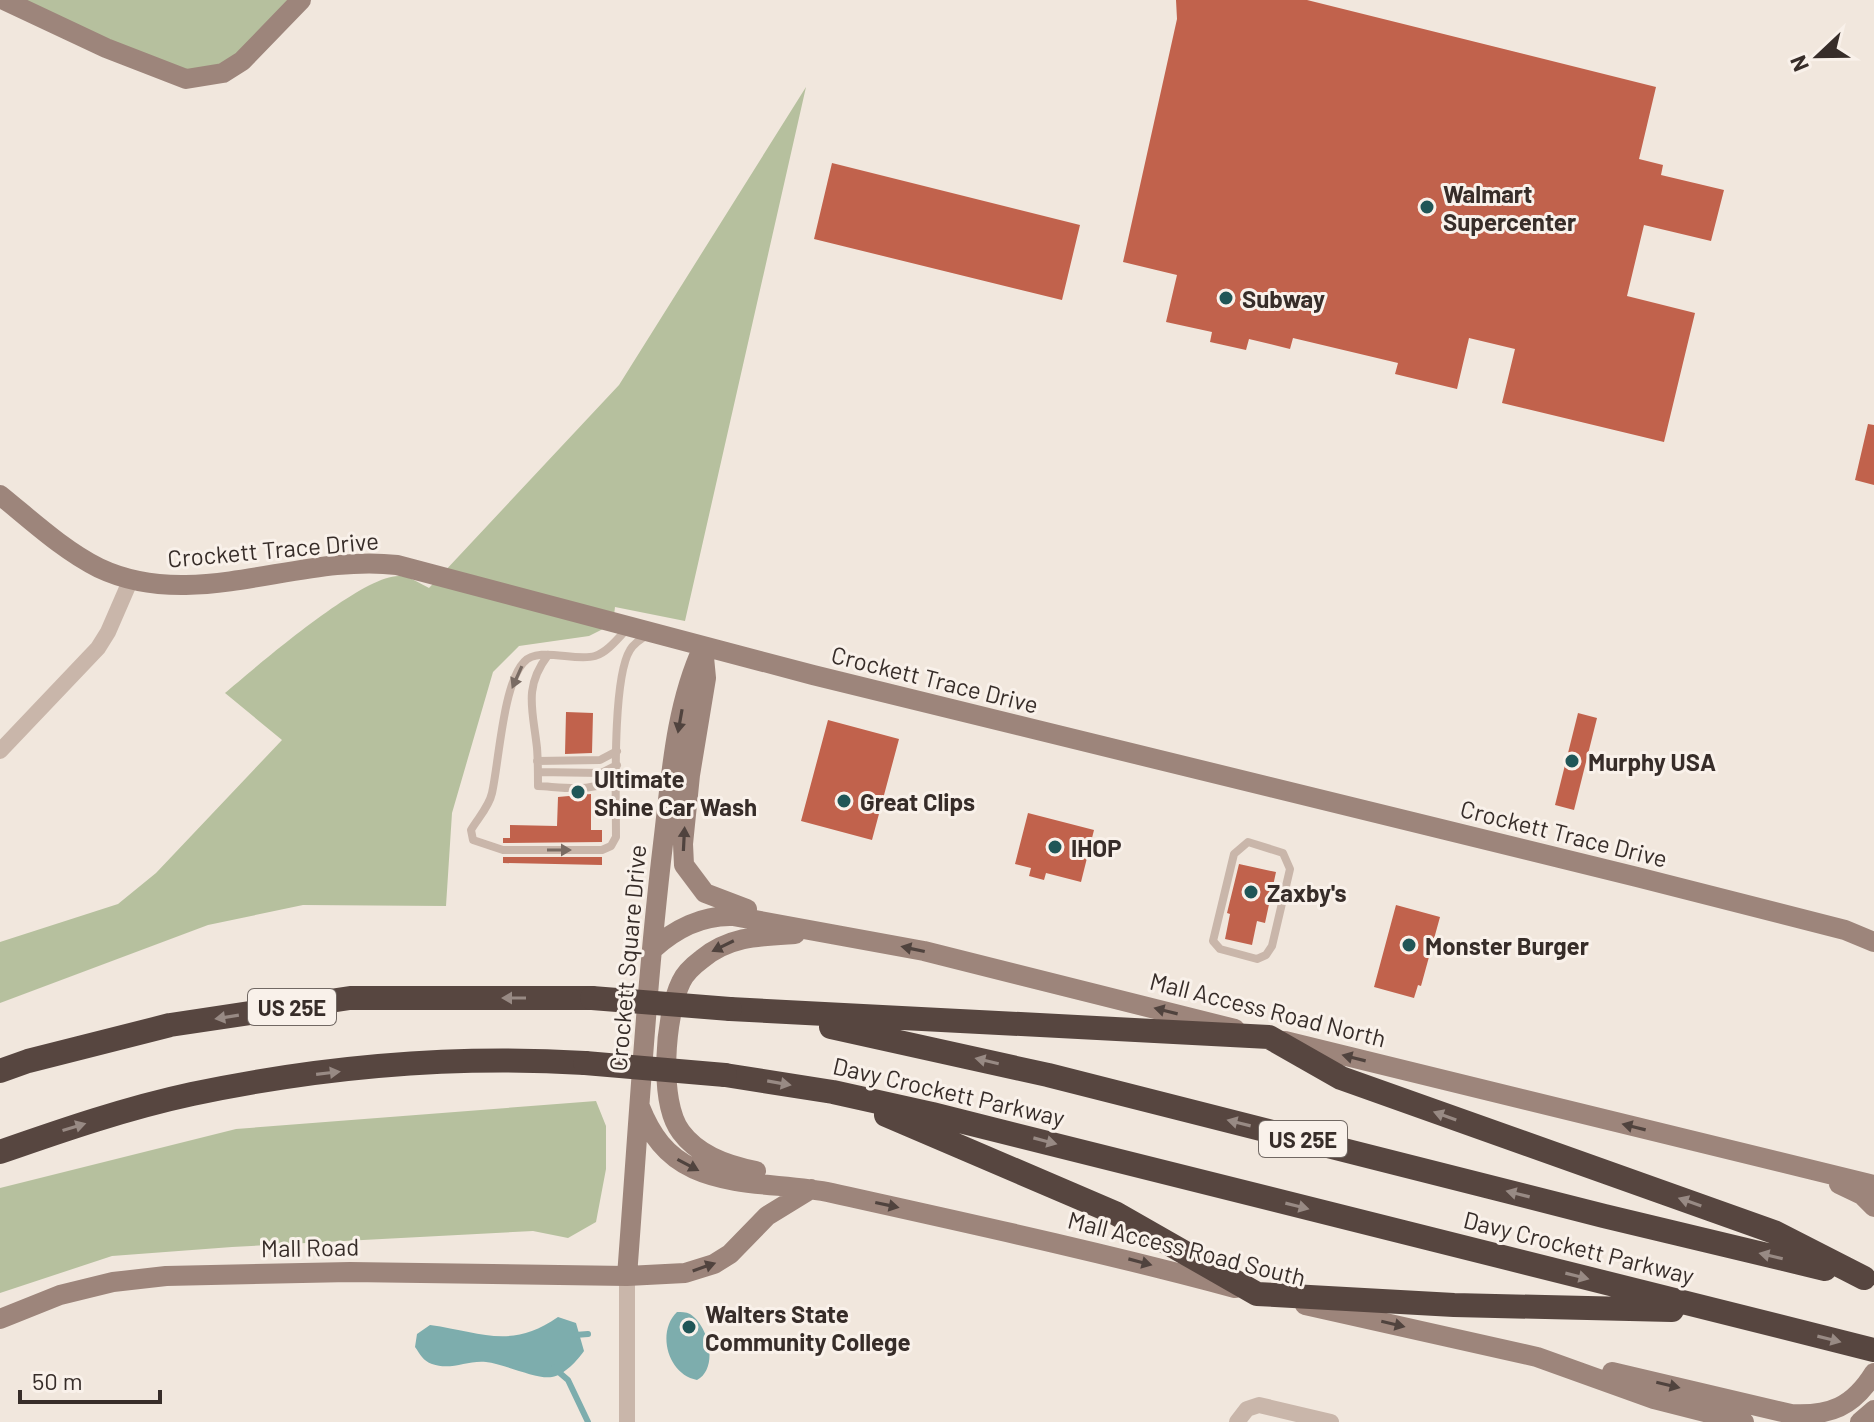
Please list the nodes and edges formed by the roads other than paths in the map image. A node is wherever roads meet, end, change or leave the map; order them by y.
1 (4, 0) edge
2 (301, 0) edge
3 (0, 495) edge
4 (131, 579) junction
5 (628, 627) junction
6 (650, 633) junction
7 (703, 647) junction
8 (548, 655) junction
9 (0, 751) edge
10 (617, 751) junction
11 (537, 761) junction
12 (617, 765) junction
13 (538, 772) junction
14 (616, 776) junction
15 (827, 932) junction
16 (1874, 942) edge
17 (653, 949) junction
18 (1266, 955) junction
19 (1256, 964) dead end
20 (730, 1009) junction
21 (1269, 1037) junction
22 (0, 1071) edge
23 (833, 1092) junction
24 (640, 1107) junction
25 (0, 1152) edge
26 (1818, 1173) junction
27 (1874, 1185) edge
28 (811, 1189) junction
29 (1874, 1207) edge
30 (627, 1276) junction
31 (1869, 1279) edge
32 (1257, 1294) junction
33 (1717, 1311) junction
34 (0, 1319) edge
35 (1874, 1350) edge
36 (1537, 1357) junction
37 (1874, 1373) edge
38 (1874, 1410) edge
39 (627, 1422) edge
40 (1237, 1422) edge
41 (1331, 1422) edge
42 (1744, 1422) edge
43 (1860, 1422) edge

1 - 2 street
3 - 4 street, Crockett Trace Drive
4 - 5 street, Crockett Trace Drive
4 - 9 street
5 - 6 street, Crockett Trace Drive
5 - 8 lane
6 - 7 street, Crockett Trace Drive
6 - 10 lane
15 -> 7 street, Crockett Square Drive
7 - 16 street, Crockett Trace Drive
7 -> 17 street, Crockett Square Drive
8 - 11 lane
8 -> 14 lane
10 - 11 lane
10 - 12 lane
11 - 13 lane
12 - 13 lane
12 - 14 lane
13 - 14 lane
15 - 17 street, Mall Access Road North
21 -> 15 street, Mall Access Road North
15 -> 28 street
17 - 24 street, Crockett Square Drive
18 - 18 lane
18 - 19 lane
20 - 21 highway
20 -> 22 highway, Davy Crockett Parkway / US 25E, bridge
31 -> 20 highway, Davy Crockett Parkway / US 25E
26 -> 21 street, Mall Access Road North
31 -> 21 highway
25 -> 23 highway, Davy Crockett Parkway, bridge
23 - 32 highway
23 -> 33 highway, Davy Crockett Parkway
24 -> 28 street, Mall Access Road South
24 - 30 street, Crockett Square Drive
26 - 27 street, Mall Access Road North
26 - 29 street
30 -> 28 street, Mall Road
28 -> 32 street, Mall Access Road South
30 - 34 street, Mall Road
30 - 39 street, Crockett Square Drive
32 - 33 highway
32 -> 36 street, Mall Access Road South
33 -> 35 highway, Davy Crockett Parkway
36 -> 37 street
36 - 42 street, Mall Access Road South
38 - 43 street
40 - 41 street

